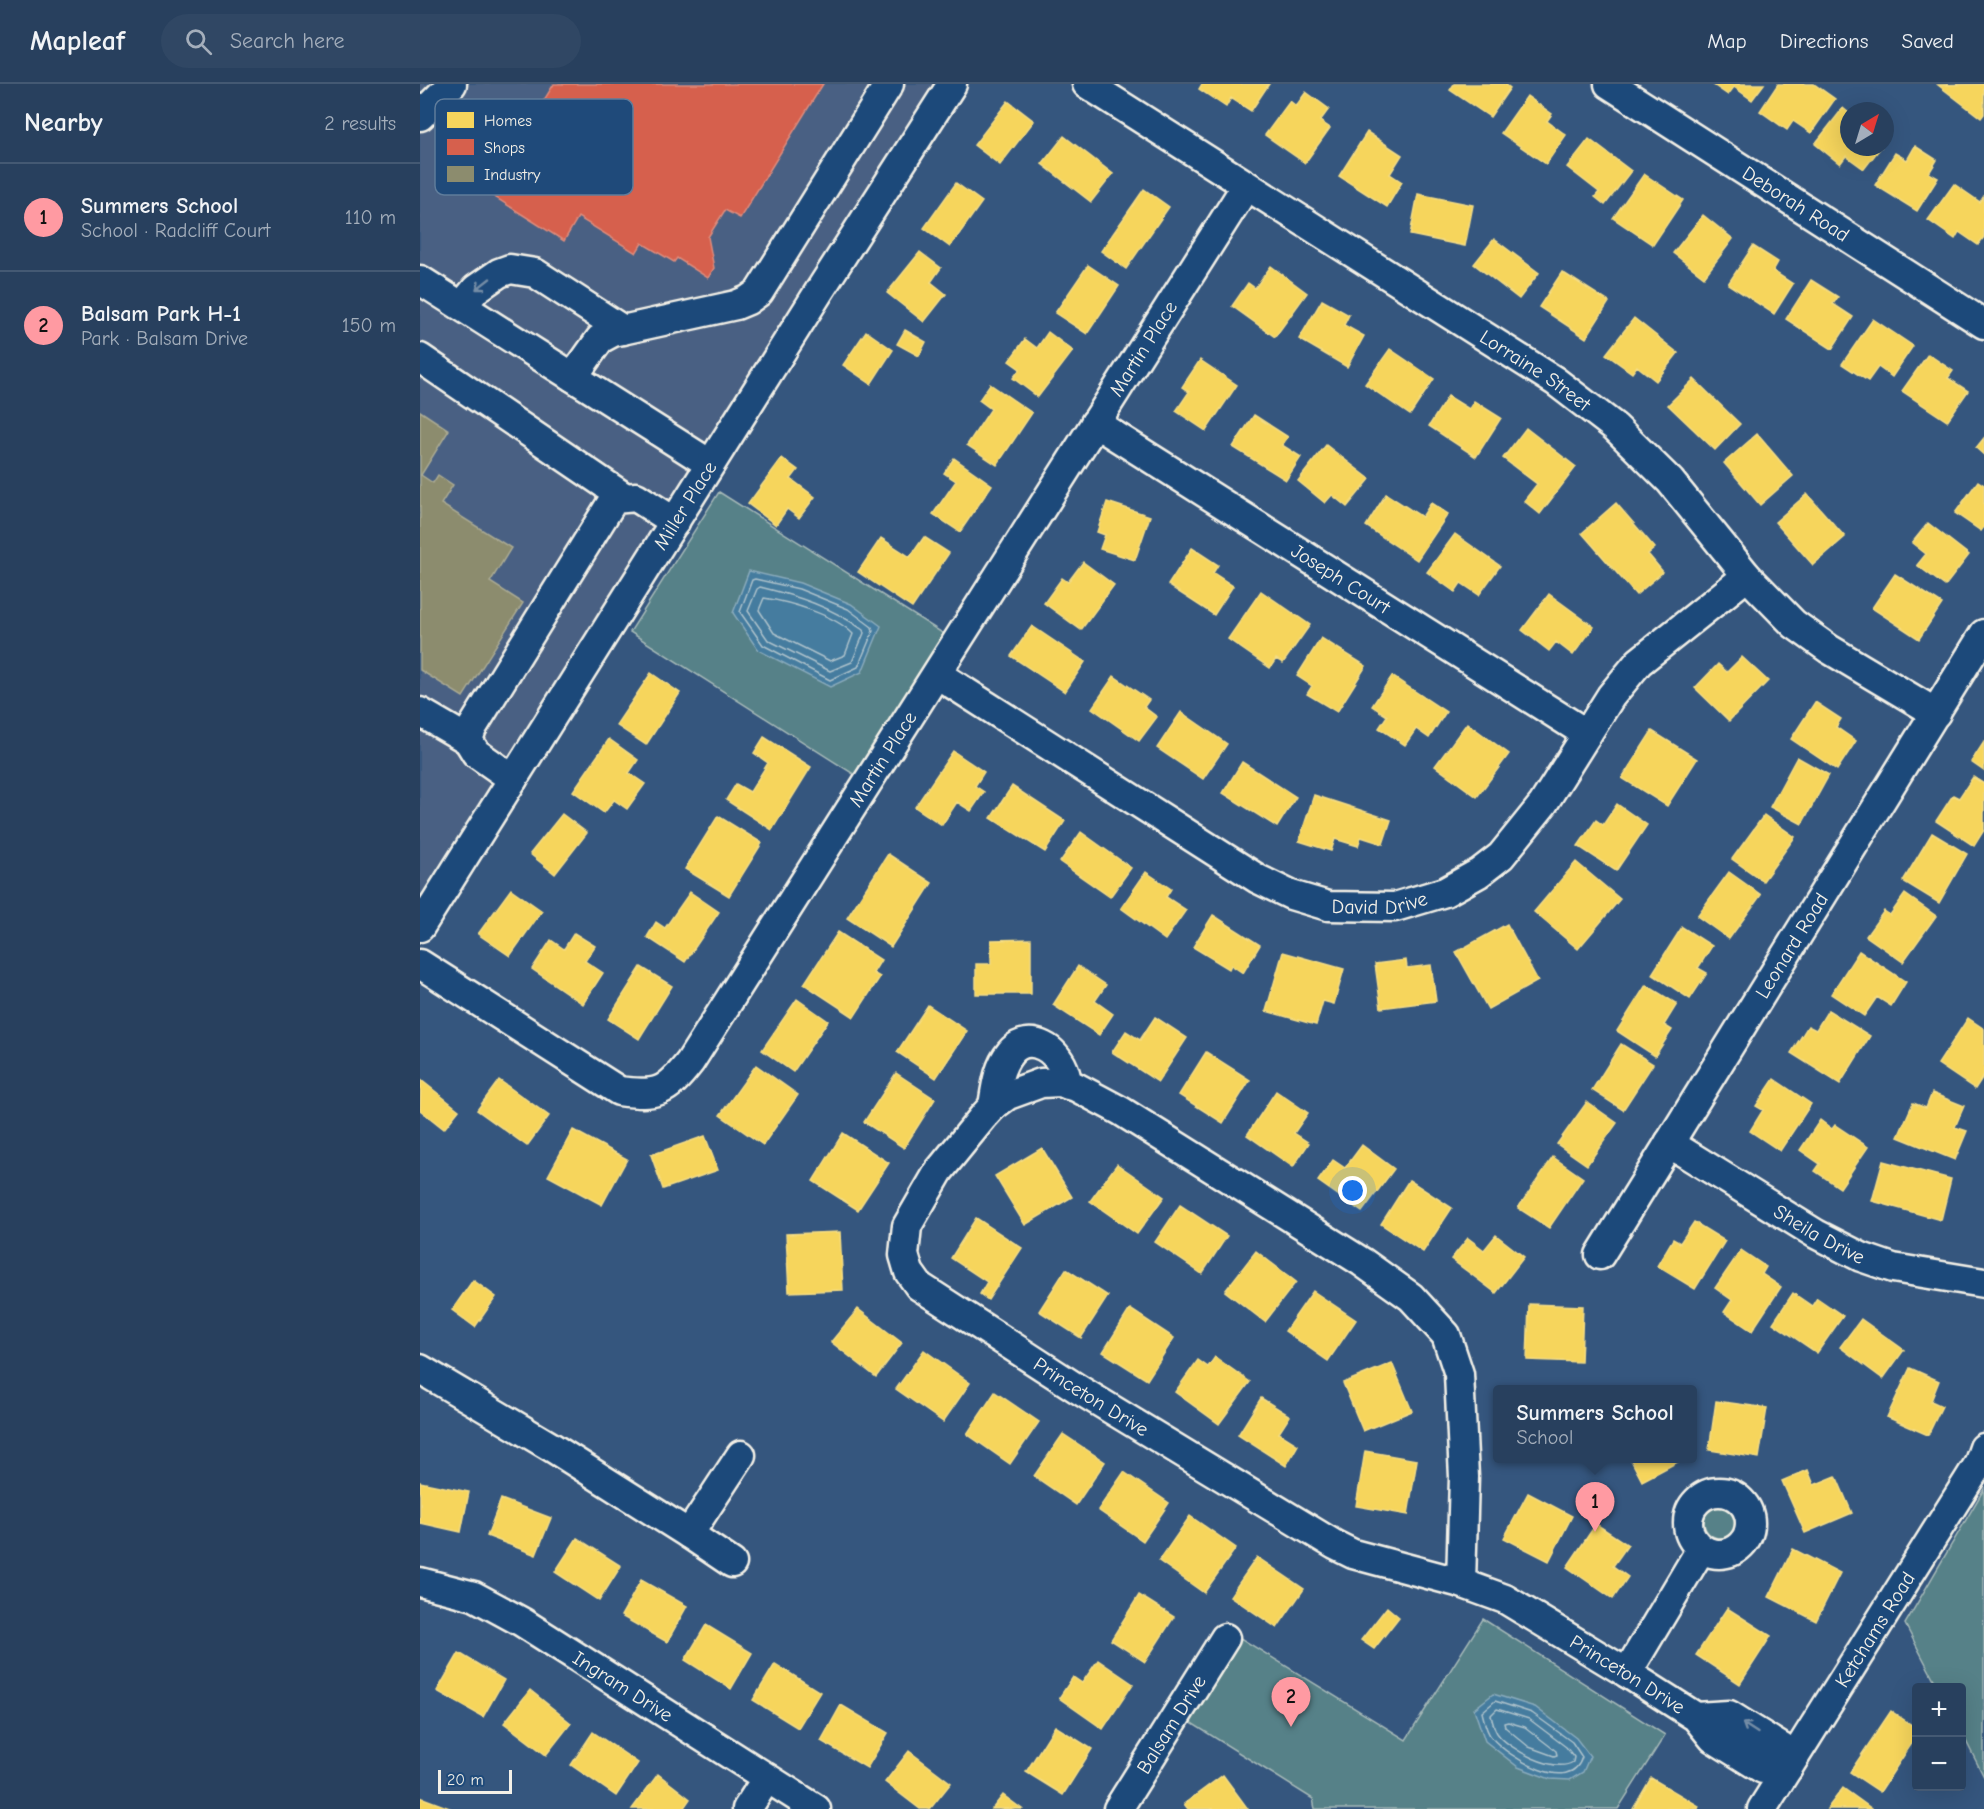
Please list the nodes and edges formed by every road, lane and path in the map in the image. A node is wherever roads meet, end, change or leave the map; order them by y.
1 (452, 84) edge
2 (889, 84) edge
3 (952, 84) edge
4 (1087, 84) edge
5 (1609, 84) edge
6 (437, 99) edge
7 (435, 101) edge
8 (420, 116) edge
9 (1246, 186) junction
10 (420, 280) edge
11 (462, 306) junction
12 (1984, 324) edge
13 (623, 330) junction
14 (420, 358) edge
15 (573, 377) junction
16 (1095, 423) junction
17 (710, 464) junction
18 (624, 497) junction
19 (675, 522) junction
20 (1747, 576) junction
21 (1984, 634) edge
22 (937, 674) junction
23 (420, 712) edge
24 (1936, 713) junction
25 (1587, 734) junction
26 (468, 740) junction
27 (513, 779) junction
28 (420, 927) edge
29 (420, 964) edge
30 (1068, 1084) junction
31 (993, 1106) junction
32 (1669, 1143) junction
33 (1600, 1255) dead end
34 (1984, 1283) edge
35 (420, 1369) edge
36 (1984, 1449) edge
37 (741, 1455) dead end
38 (689, 1534) junction
39 (1701, 1549) dead end
40 (732, 1563) dead end
41 (420, 1582) edge
42 (1461, 1583) junction
43 (1226, 1638) dead end
44 (1628, 1673) junction
45 (1788, 1768) junction
46 (767, 1778) junction
47 (747, 1809) edge
48 (816, 1809) edge
49 (1118, 1809) edge
50 (1762, 1809) edge

1 - 6 street
2 - 13 street
3 - 17 street, Miller Place
4 - 9 street, Lorraine Street
5 - 12 street, Deborah Road
7 - 8 street
9 - 16 street, Martin Place
9 - 20 street, Lorraine Street
10 - 11 street
13 -> 11 street
11 - 15 street
13 - 15 street
14 - 18 street
15 - 17 street
16 - 22 street, Martin Place
16 - 25 street, Joseph Court
17 - 19 street, Miller Place
18 - 19 street
18 - 26 street
19 - 27 street, Miller Place
20 - 24 street, Lorraine Street
20 - 25 street, David Drive
21 - 24 street, Leonard Road
22 - 25 street, David Drive
22 - 29 street, Martin Place
23 - 26 street
24 - 32 street, Leonard Road
26 - 27 street
27 - 28 street, Miller Place
30 - 31 street, Princeton Drive
30 - 31 street, Princeton Drive
30 - 42 street, Princeton Drive
31 - 42 street, Princeton Drive
32 - 33 street, Leonard Road
32 - 34 street, Sheila Drive
35 - 38 street
36 - 45 street, Ketchams Road
37 - 38 street
38 - 40 street
39 - 44 street
41 - 46 street, Ingram Drive
42 - 44 street, Princeton Drive
43 - 49 street, Balsam Drive
44 - 45 street, Princeton Drive
45 - 50 street, Ketchams Road
46 - 47 street
46 - 48 street, Ingram Drive

